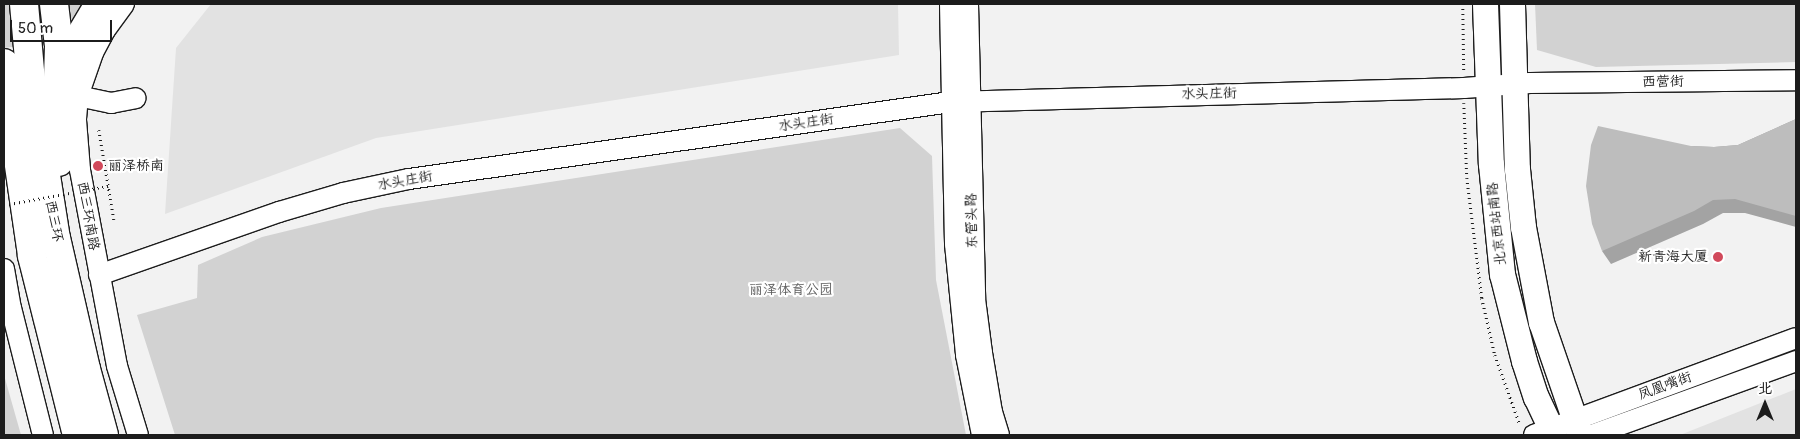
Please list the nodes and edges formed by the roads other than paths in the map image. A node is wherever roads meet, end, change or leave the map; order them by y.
1 (24, 4) edge
2 (54, 4) edge
3 (99, 4) edge
4 (124, 4) edge
5 (950, 4) edge
6 (968, 4) edge
7 (1484, 4) edge
8 (1512, 4) edge
9 (4, 63) edge
10 (1796, 80) edge
11 (1522, 84) junction
12 (1486, 86) junction
13 (78, 96) junction
14 (136, 98) dead end
15 (961, 101) junction
16 (57, 114) junction
17 (4, 171) edge
18 (56, 238) junction
19 (32, 256) junction
20 (4, 269) edge
21 (99, 275) junction
22 (7, 308) edge
23 (1796, 338) edge
24 (1796, 361) edge
25 (1582, 430) edge
26 (1546, 433) edge
27 (43, 435) edge
28 (77, 435) edge
29 (104, 435) edge
30 (138, 435) edge
31 (982, 435) edge
32 (999, 435) edge

1 - 18 highway, 西三环
2 - 16 highway
3 - 16 highway
4 - 13 street, 西三环南路
5 - 15 street, 东管头路
6 - 15 street, 东管头路
7 - 12 main road, 北京西站南路
8 - 11 main road, 北京西站南路
9 - 19 highway, 西三环
10 - 11 street, 西营街
11 - 12 street, 水头庄街
11 - 25 main road, 北京西站南路
12 - 15 street, 水头庄街
12 - 26 main road, 北京西站南路
13 - 14 street
13 - 21 street, 西三环南路
15 - 21 street, 水头庄街
15 - 31 street, 东管头路
15 - 32 street, 东管头路
16 - 18 highway
17 - 19 highway
18 - 29 highway, 西三环
19 - 28 highway, 西三环
20 - 22 street
21 - 30 street, 西三环南路
22 - 27 street
23 - 25 street, 凤凰嘴街
24 - 25 street, 凤凰嘴街
25 - 26 street, 凤凰嘴街

